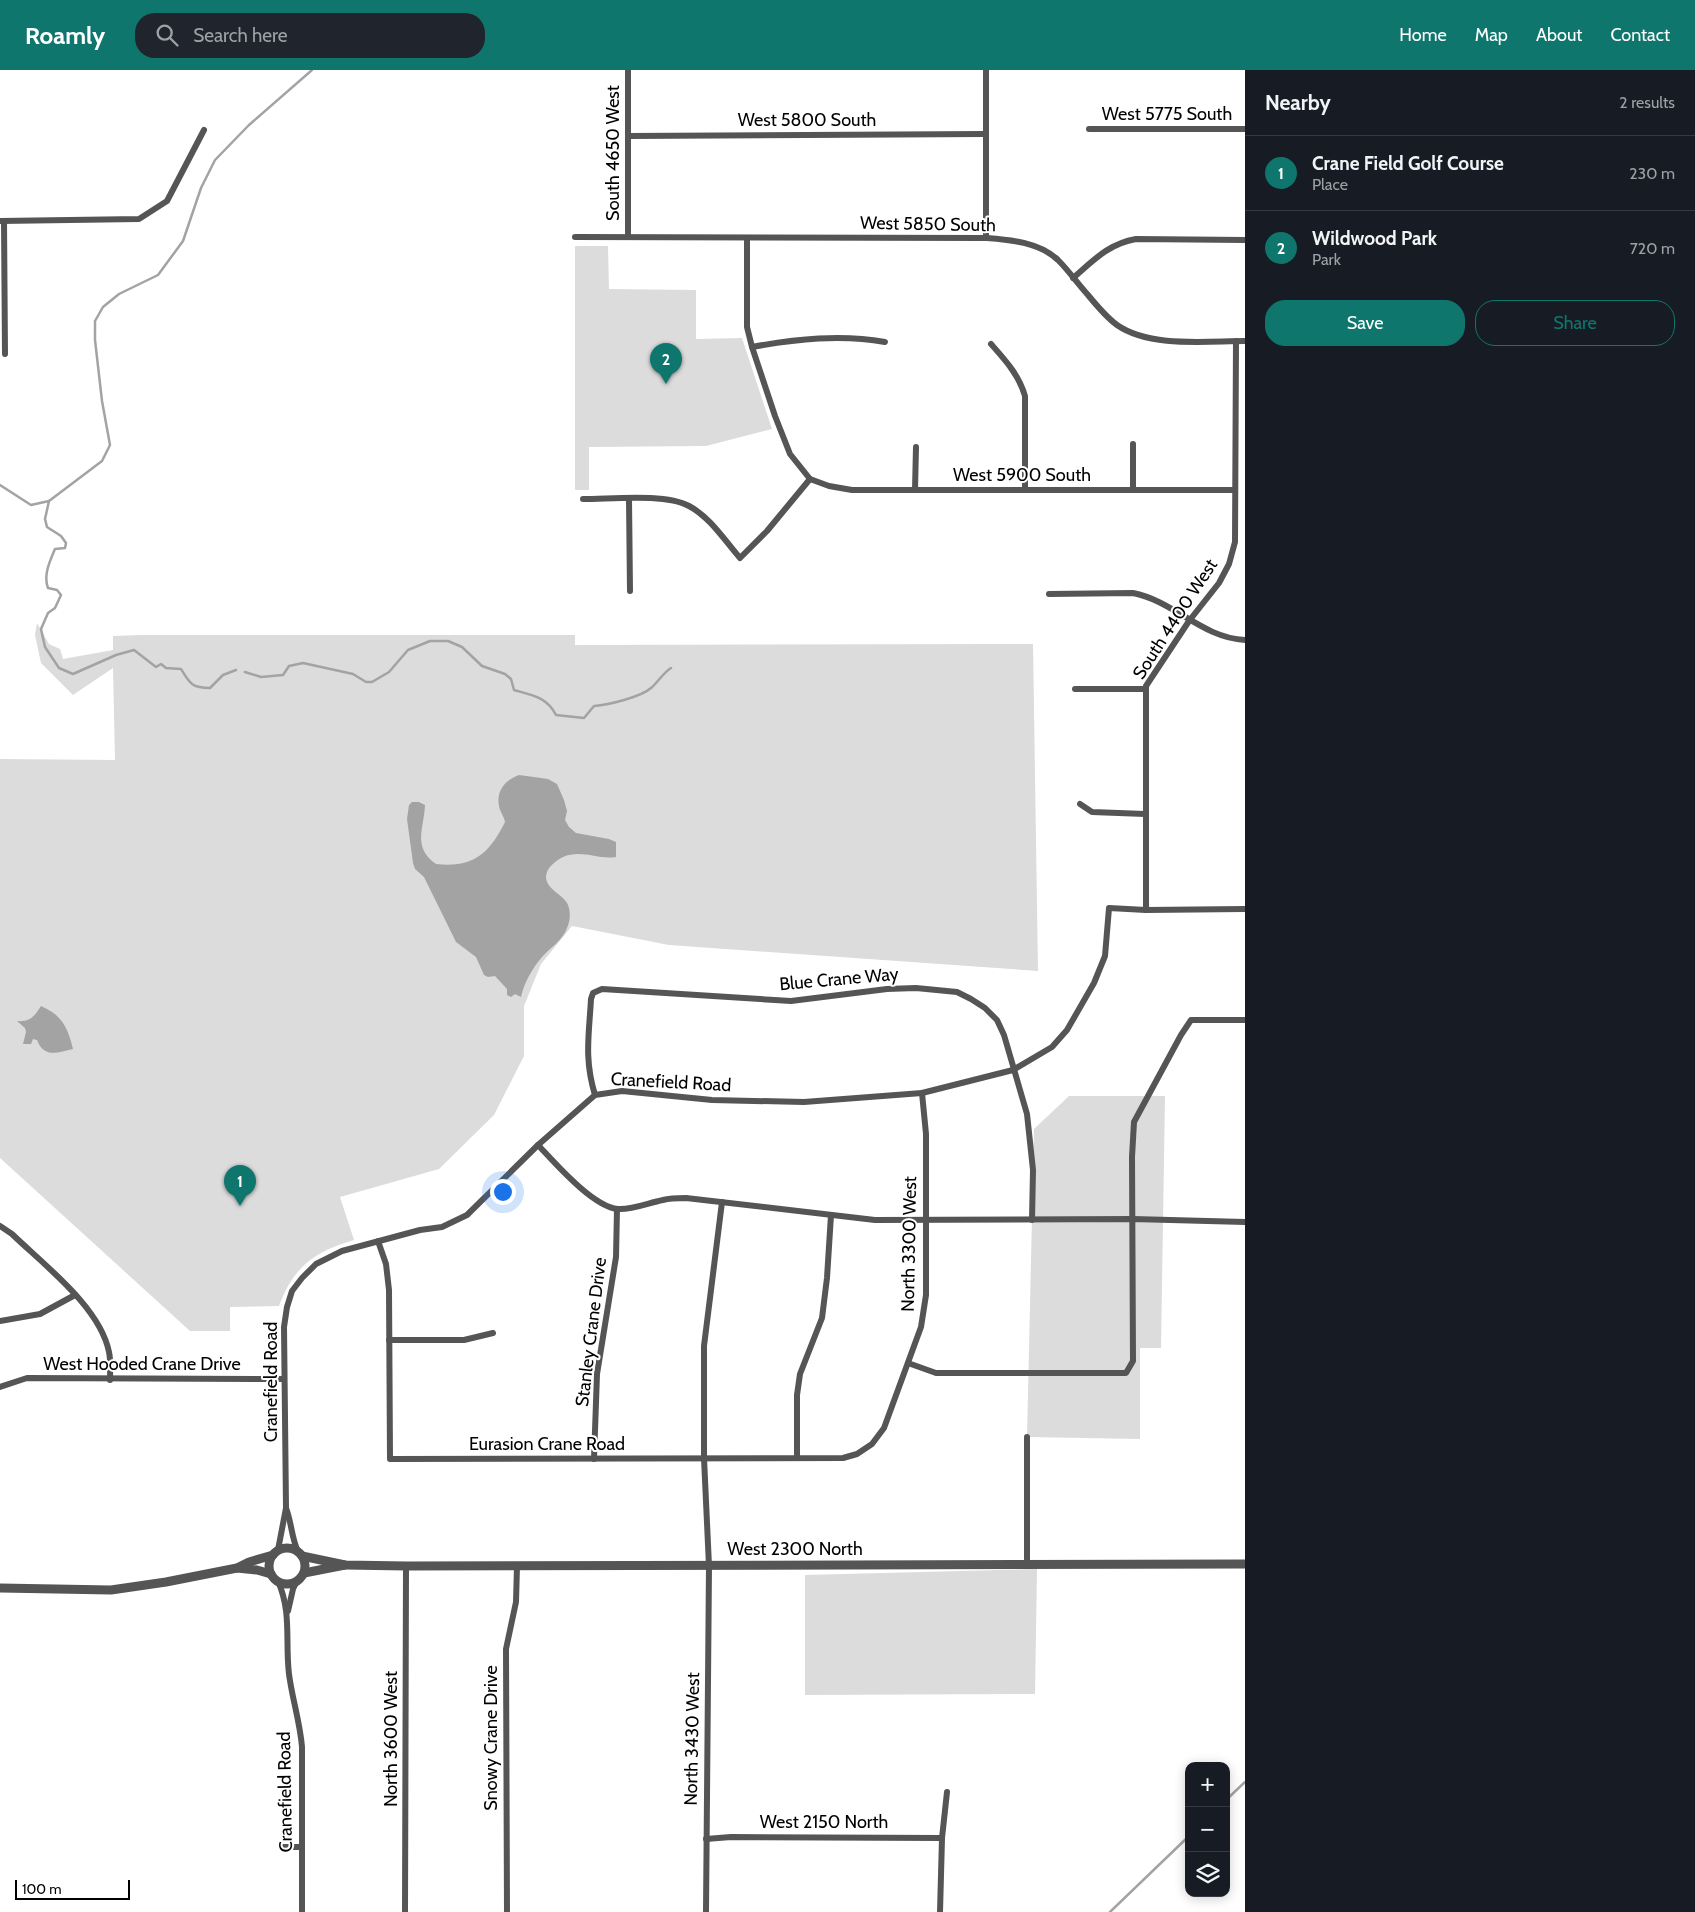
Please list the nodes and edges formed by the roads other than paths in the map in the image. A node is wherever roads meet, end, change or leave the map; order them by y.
1 (628, 70) edge
2 (986, 70) edge
3 (1088, 129) dead end
4 (1245, 129) edge
5 (204, 130) dead end
6 (985, 134) junction
7 (628, 136) junction
8 (2, 221) edge
9 (575, 237) dead end
10 (628, 237) junction
11 (747, 238) junction
12 (986, 238) junction
13 (1245, 240) edge
14 (1073, 278) junction
15 (1236, 341) junction
16 (1245, 341) edge
17 (885, 342) dead end
18 (991, 344) dead end
19 (752, 347) junction
20 (5, 354) dead end
21 (1133, 444) dead end
22 (916, 447) dead end
23 (810, 479) junction
24 (915, 490) junction
25 (1024, 490) junction
26 (1133, 490) junction
27 (1235, 490) junction
28 (629, 499) junction
29 (583, 500) dead end
30 (630, 591) dead end
31 (1049, 594) dead end
32 (1190, 621) junction
33 (1245, 640) edge
34 (1146, 688) junction
35 (1075, 689) dead end
36 (1080, 804) dead end
37 (1145, 814) junction
38 (1146, 910) junction
39 (1245, 910) edge
40 (1245, 1020) edge
41 (1013, 1070) junction
42 (922, 1093) junction
43 (595, 1095) junction
44 (538, 1145) junction
45 (722, 1202) junction
46 (617, 1209) junction
47 (831, 1216) junction
48 (1133, 1219) junction
49 (926, 1220) junction
50 (1032, 1220) junction
51 (1245, 1222) edge
52 (0, 1226) edge
53 (378, 1241) junction
54 (75, 1295) junction
55 (0, 1322) edge
56 (493, 1333) dead end
57 (389, 1340) junction
58 (908, 1363) junction
59 (110, 1380) junction
60 (284, 1380) junction
61 (0, 1387) edge
62 (1027, 1437) dead end
63 (872, 1444) joint
64 (594, 1458) junction
65 (704, 1458) junction
66 (797, 1458) junction
67 (286, 1508) junction
68 (275, 1553) junction
69 (300, 1554) junction
70 (1027, 1564) junction
71 (1245, 1564) edge
72 (345, 1565) junction
73 (406, 1566) junction
74 (517, 1566) junction
75 (709, 1566) junction
76 (237, 1568) junction
77 (304, 1572) junction
78 (271, 1574) junction
79 (297, 1580) junction
80 (278, 1581) junction
81 (0, 1588) edge
82 (288, 1612) junction
83 (947, 1792) dead end
84 (942, 1838) junction
85 (706, 1839) junction
86 (283, 1847) dead end
87 (302, 1847) junction
88 (302, 1912) edge
89 (405, 1912) edge
90 (507, 1912) edge
91 (706, 1912) edge
92 (940, 1912) edge

1 - 7 street, South 4650 West
2 - 6 street
3 - 4 street, West 5775 South
5 - 8 street
6 - 7 street, West 5800 South
6 - 12 street
7 - 10 street, South 4650 West
8 - 20 street
9 - 10 street, West 5850 South
10 - 11 street, West 5850 South
11 - 12 street, West 5850 South
11 - 19 street
12 - 14 street, West 5850 South
13 - 14 street
14 - 15 street, West 5850 South
15 - 16 street, West 5850 South
15 - 27 street, South 4400 West
17 - 19 street
18 - 25 street
19 - 23 street
21 - 26 street
22 - 24 street
23 - 24 street, West 5900 South
23 - 28 street
24 - 25 street, West 5900 South
25 - 26 street, West 5900 South
26 - 27 street, West 5900 South
27 - 32 street, South 4400 West
28 - 29 street
28 - 30 street
31 - 32 street
32 - 33 street
32 - 34 street, South 4400 West
34 - 35 street
34 - 37 street, South 4400 West
36 - 37 street
37 - 38 street, South 4400 West
38 - 39 street
38 - 41 street, Cranefield Road
40 - 48 street
41 - 42 street, Cranefield Road
41 - 43 street, Blue Crane Way
41 - 50 street, Blue Crane Way
42 - 43 street, Cranefield Road
42 - 49 street, North 3300 West
43 - 44 street, Cranefield Road
44 - 46 street
44 - 53 street, Cranefield Road
45 - 46 street
45 - 47 street
45 - 65 street, North 3430 West
46 - 64 street, Stanley Crane Drive
47 - 49 street
47 - 66 street
48 - 50 street
48 - 51 street
48 - 58 street
49 - 50 street
49 - 58 street, North 3300 West
52 - 54 street
53 - 57 street
53 - 60 street, Cranefield Road
54 - 55 street
54 - 59 street
56 - 57 street
57 - 64 street, Eurasion Crane Road
58 - 63 street, North 3300 West
59 - 60 street, West Hooded Crane Drive
59 - 61 street, West Hooded Crane Drive
60 - 67 street, Cranefield Road
62 - 70 street
63 - 66 street, Eurasion Crane Road
64 - 65 street, Eurasion Crane Road
65 - 66 street, Eurasion Crane Road
65 - 75 street, North 3430 West
67 - 68 street, Cranefield Road
67 - 69 street, Cranefield Road
68 - 69 street
68 - 76 street
68 - 78 street
69 - 72 street
69 - 77 street
70 - 71 street, West 2300 North
70 - 75 street, West 2300 North
72 - 73 street, West 2300 North
72 - 77 street
73 - 74 street, West 2300 North
73 - 89 street, North 3600 West
74 - 75 street, West 2300 North
74 - 90 street, Snowy Crane Drive
75 - 85 street, North 3430 West
76 - 78 street
76 - 81 street
77 - 79 street
78 - 80 street
79 - 80 street
79 - 82 street, Cranefield Road
80 - 82 street, Cranefield Road
82 - 87 street, Cranefield Road
83 - 84 street
84 - 85 street, West 2150 North
84 - 92 street
85 - 91 street, North 3430 West
86 - 87 street
87 - 88 street, Cranefield Road

